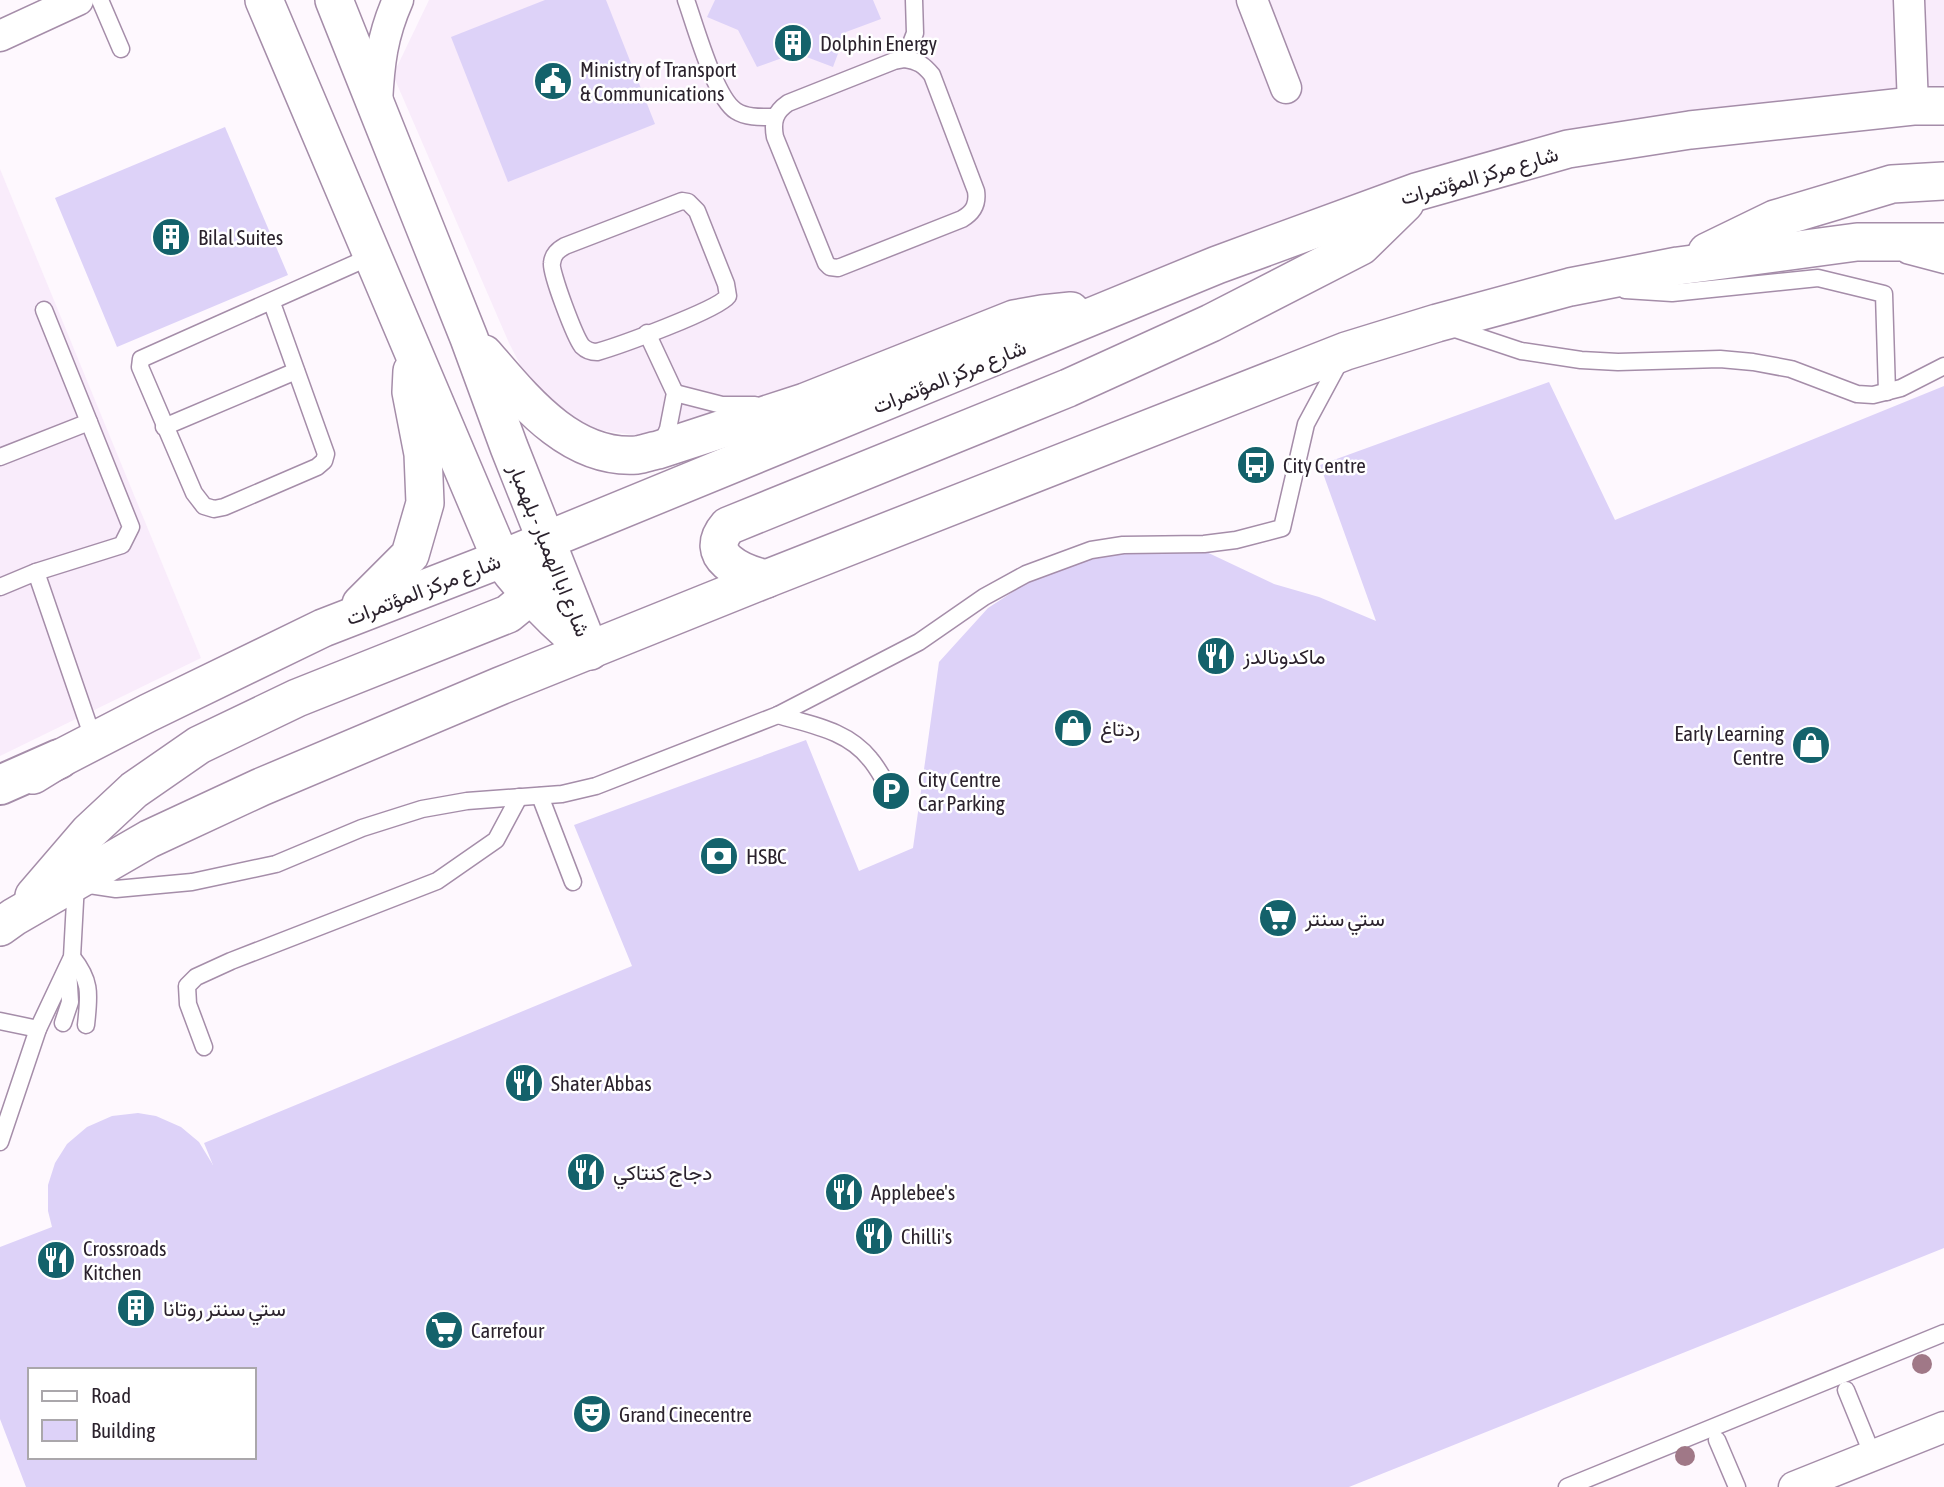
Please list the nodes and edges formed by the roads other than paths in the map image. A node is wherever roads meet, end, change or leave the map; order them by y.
1 (78, 0) edge
2 (100, 0) edge
3 (264, 0) edge
4 (334, 0) edge
5 (398, 0) edge
6 (686, 0) edge
7 (914, 0) edge
8 (1252, 0) edge
9 (1909, 0) edge
10 (0, 36) edge
11 (121, 49) dead end
12 (905, 59) junction
13 (1286, 88) dead end
14 (1928, 106) edge
15 (376, 110) junction
16 (775, 117) junction
17 (1944, 181) edge
18 (1416, 192) junction
19 (1857, 242) junction
20 (1944, 242) edge
21 (372, 257) junction
22 (1944, 265) edge
23 (1678, 266) junction
24 (1570, 287) junction
25 (272, 303) junction
26 (44, 310) dead end
27 (1098, 314) junction
28 (1437, 323) junction
29 (647, 333) junction
30 (469, 338) junction
31 (1346, 351) junction
32 (413, 353) junction
33 (1944, 366) edge
34 (296, 371) junction
35 (1887, 392) junction
36 (675, 393) junction
37 (805, 402) junction
38 (89, 422) junction
39 (164, 427) junction
40 (658, 450) junction
41 (0, 457) edge
42 (547, 540) junction
43 (501, 559) junction
44 (36, 572) junction
45 (766, 579) junction
46 (0, 587) edge
47 (530, 596) junction
48 (323, 628) junction
49 (590, 651) junction
50 (778, 715) junction
51 (94, 741) junction
52 (59, 759) junction
53 (0, 785) edge
54 (891, 791) dead end
55 (0, 796) edge
56 (540, 796) junction
57 (519, 797) junction
58 (573, 882) dead end
59 (76, 883) junction
60 (7, 922) edge
61 (70, 962) junction
62 (0, 1021) edge
63 (63, 1023) dead end
64 (86, 1025) dead end
65 (38, 1029) junction
66 (204, 1047) dead end
67 (0, 1142) edge
68 (1944, 1333) edge
69 (1846, 1390) dead end
70 (1944, 1427) edge
71 (1717, 1440) dead end
72 (1873, 1456) junction
73 (1567, 1487) edge
74 (1737, 1487) edge
75 (1794, 1487) edge

1 - 10 street
2 - 11 lane
3 - 21 street, شارع ابا الهمبار - بلهمبار
4 - 15 street, شارع ابا الهمبار - بلهمبار
5 - 15 street
6 - 16 lane
7 - 12 lane
8 - 13 street
9 - 14 street
12 - 16 lane
12 - 16 lane
14 - 18 street, شارع مركز المؤتمرات
15 - 30 street, شارع ابا الهمبار - بلهمبار
17 - 23 street
18 - 27 street, شارع مركز المؤتمرات
18 - 45 street
19 - 20 street
19 - 22 lane
19 - 23 street
21 - 25 lane
21 - 32 street, شارع ابا الهمبار - بلهمبار
23 - 24 street
24 - 28 street
24 - 35 lane
25 - 34 lane
25 - 39 lane
26 - 38 lane
27 - 37 street
27 - 42 street, شارع مركز المؤتمرات
28 - 31 street
28 - 35 lane
29 - 29 lane
29 - 36 lane
30 - 40 street
30 - 42 street, شارع ابا الهمبار - بلهمبار
31 - 45 street
31 - 50 lane
32 - 43 street, شارع ابا الهمبار - بلهمبار
32 - 48 street
33 - 35 lane
34 - 39 lane
34 - 39 lane
36 - 37 lane
36 - 40 lane
37 - 40 street
38 - 41 lane
38 - 44 lane
42 - 43 street, شارع مركز المؤتمرات
42 - 47 street
42 - 49 street, شارع ابا الهمبار - بلهمبار
43 - 47 street, شارع ابا الهمبار - بلهمبار
43 - 48 street, شارع مركز المؤتمرات
44 - 46 lane
44 - 51 lane
45 - 49 street
47 - 49 street, شارع ابا الهمبار - بلهمبار
47 - 60 street
48 - 51 street, شارع مركز المؤتمرات
49 - 59 street
50 - 54 lane
50 - 56 lane
51 - 52 street, شارع مركز المؤتمرات
52 - 53 main road
52 - 55 street, شارع مركز المؤتمرات
56 - 57 lane
56 - 58 lane
57 - 59 lane
57 - 66 lane
59 - 60 street
59 - 61 lane
61 - 63 lane
61 - 64 lane
61 - 65 lane
62 - 65 lane
65 - 67 lane
68 - 73 lane
69 - 72 lane
70 - 72 street
71 - 74 lane
72 - 75 street

